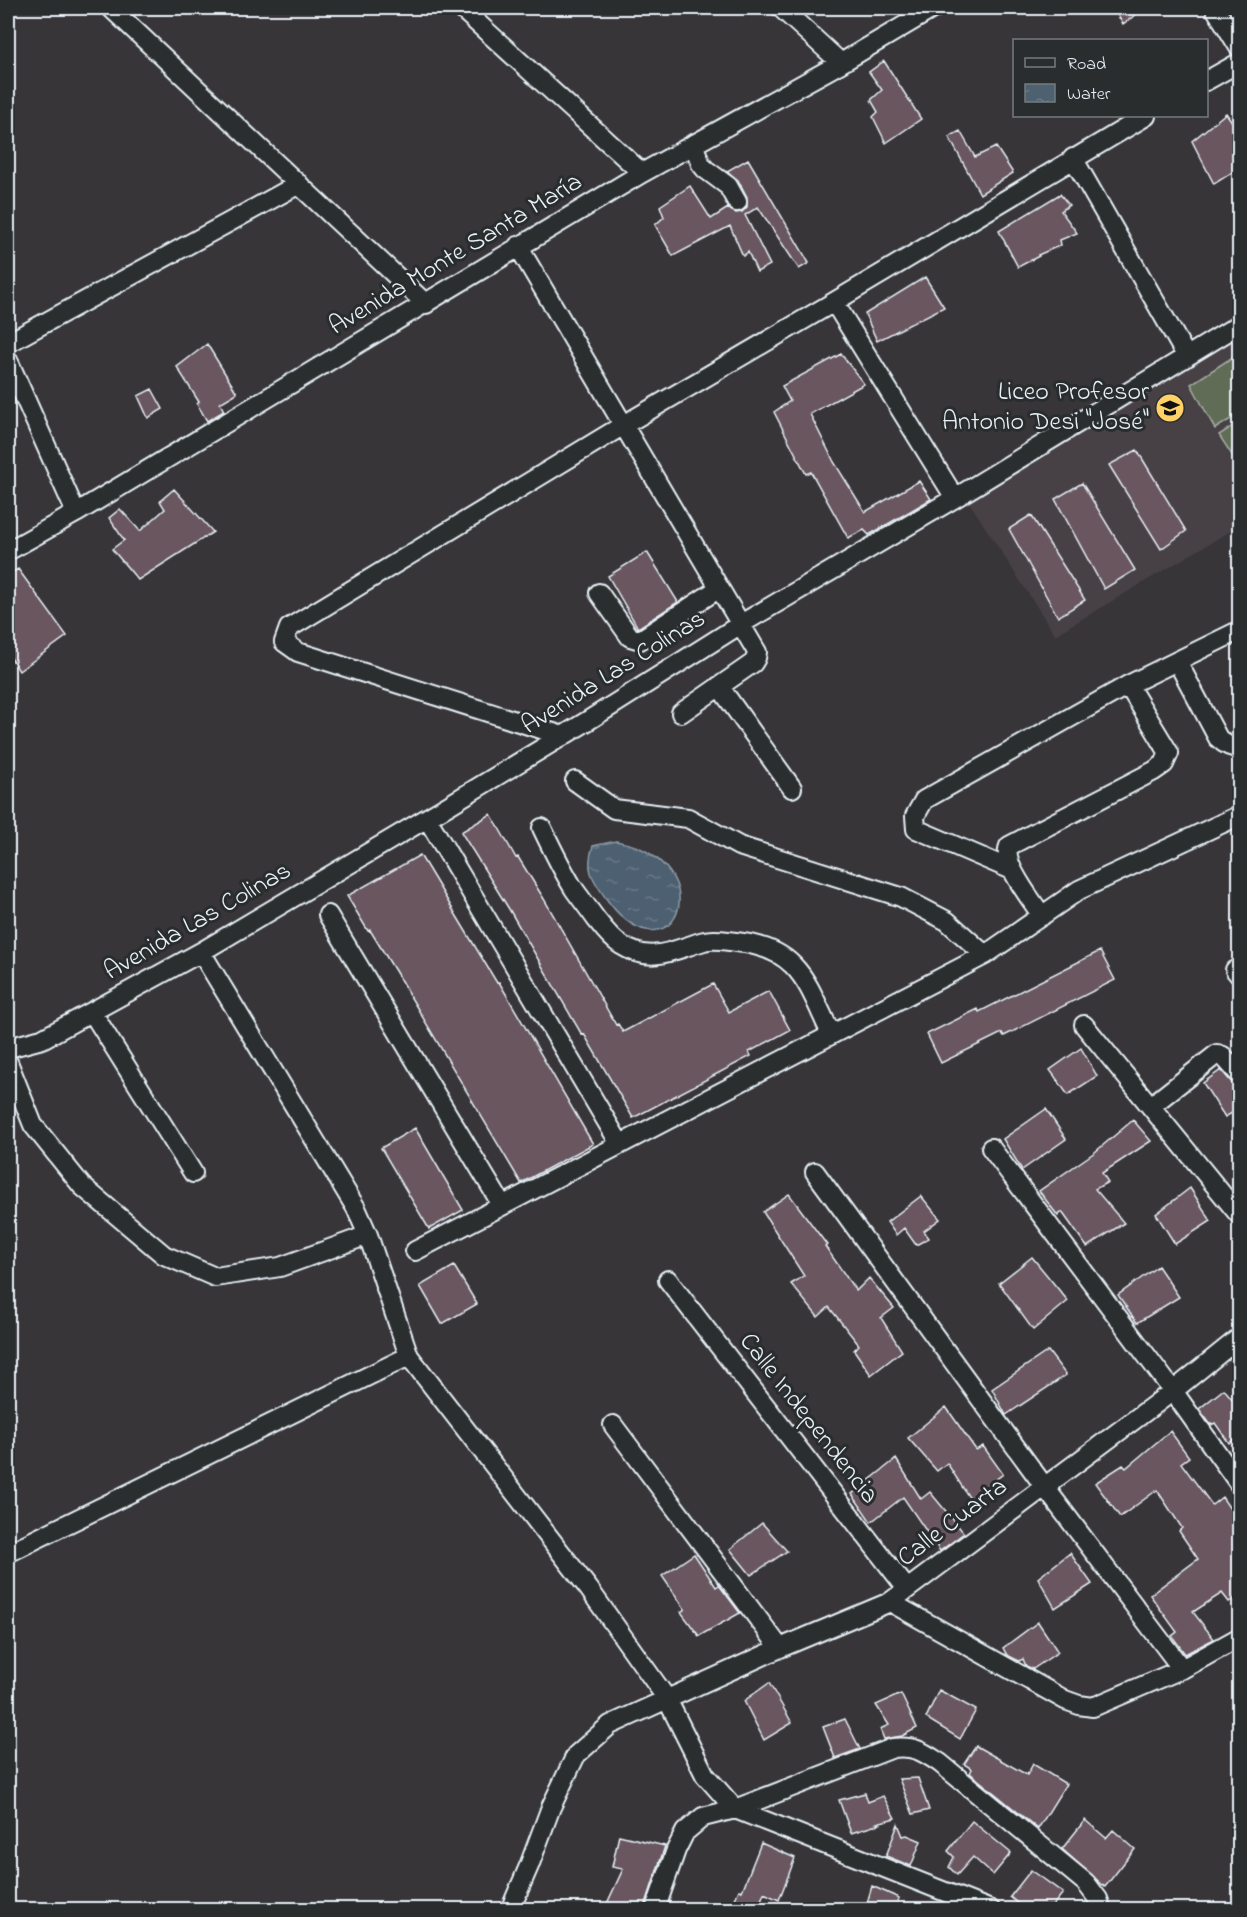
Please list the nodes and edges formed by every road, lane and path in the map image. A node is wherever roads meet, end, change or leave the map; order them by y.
1 (111, 8) edge
2 (460, 8) edge
3 (781, 8) edge
4 (934, 8) edge
5 (1215, 8) edge
6 (1239, 49) edge
7 (1239, 62) edge
8 (841, 63) junction
9 (1208, 80) edge
10 (1144, 117) edge
11 (693, 144) junction
12 (1073, 158) junction
13 (642, 173) junction
14 (299, 184) junction
15 (737, 202) dead end
16 (518, 246) junction
17 (834, 302) junction
18 (426, 304) junction
19 (1239, 324) edge
20 (8, 343) edge
21 (1187, 357) junction
22 (8, 360) edge
23 (622, 426) junction
24 (955, 498) junction
25 (76, 513) junction
26 (8, 551) edge
27 (718, 589) junction
28 (599, 593) dead end
29 (741, 624) junction
30 (1239, 630) edge
31 (1177, 661) junction
32 (1128, 685) junction
33 (719, 686) junction
34 (681, 713) dead end
35 (563, 736) junction
36 (1239, 748) edge
37 (575, 781) dead end
38 (792, 788) dead end
39 (1239, 815) edge
40 (427, 818) junction
41 (542, 828) dead end
42 (1012, 870) junction
43 (328, 915) dead end
44 (1042, 916) junction
45 (201, 952) junction
46 (985, 955) junction
47 (92, 1012) junction
48 (1084, 1025) dead end
49 (831, 1034) junction
50 (8, 1048) edge
51 (8, 1062) edge
52 (1239, 1075) edge
53 (1151, 1106) junction
54 (620, 1144) junction
55 (991, 1148) dead end
56 (815, 1172) dead end
57 (193, 1173) dead end
58 (502, 1205) junction
59 (1239, 1216) edge
60 (368, 1235) junction
61 (415, 1251) dead end
62 (668, 1280) dead end
63 (1239, 1337) edge
64 (409, 1356) junction
65 (1173, 1391) junction
66 (613, 1425) dead end
67 (1239, 1485) edge
68 (1044, 1486) junction
69 (8, 1553) edge
70 (907, 1589) junction
71 (890, 1602) junction
72 (1239, 1637) edge
73 (780, 1648) junction
74 (1182, 1670) junction
75 (667, 1699) junction
76 (735, 1809) junction
77 (510, 1910) edge
78 (655, 1910) edge
79 (991, 1910) edge
80 (1102, 1910) edge

1 - 14 street
2 - 13 street
3 - 8 street
4 - 8 street, Avenida Monte Santa María
5 - 6 street
7 - 9 street
8 - 11 street, Avenida Monte Santa María
10 - 12 street
11 - 13 street, Avenida Monte Santa María
11 - 15 street
12 - 17 street
12 - 21 street
13 - 16 street, Avenida Monte Santa María
14 - 18 street
14 - 20 street
16 - 18 street, Avenida Monte Santa María
16 - 23 street
17 - 23 street
17 - 24 street
18 - 25 street, Avenida Monte Santa María
19 - 21 street, Avenida Las Colinas
21 - 24 street, Avenida Las Colinas
22 - 25 street
23 - 27 street
23 - 35 street
24 - 29 street, Avenida Las Colinas
25 - 26 street, Avenida Monte Santa María
27 - 28 street
27 - 29 street
29 - 33 street
29 - 35 street, Avenida Las Colinas
30 - 31 street
31 - 32 street
31 - 36 street
32 - 42 street
32 - 42 street
33 - 34 street
33 - 38 street
35 - 40 street, Avenida Las Colinas
37 - 46 street
39 - 44 street
40 - 45 street, Avenida Las Colinas
40 - 54 street
41 - 49 street
42 - 44 street
43 - 58 street
44 - 46 street
45 - 47 street, Avenida Las Colinas
45 - 60 street
46 - 49 street
47 - 50 street, Avenida Las Colinas
47 - 57 street
48 - 53 street
49 - 54 street
51 - 60 street
52 - 53 street
53 - 59 street
54 - 58 street
55 - 65 street
56 - 68 street
58 - 61 street
60 - 64 street
62 - 70 street, Calle Independencia
63 - 65 street, Calle Cuarta
64 - 69 street
64 - 75 street
65 - 67 street
65 - 68 street, Calle Cuarta
66 - 73 street
68 - 70 street, Calle Cuarta
68 - 74 street
70 - 71 street, Calle Cuarta
71 - 73 street, Calle Cuarta
71 - 74 street
72 - 74 street
73 - 75 street, Calle Cuarta
75 - 76 street
75 - 77 street, Calle Cuarta
76 - 78 street
76 - 79 street
76 - 80 street

